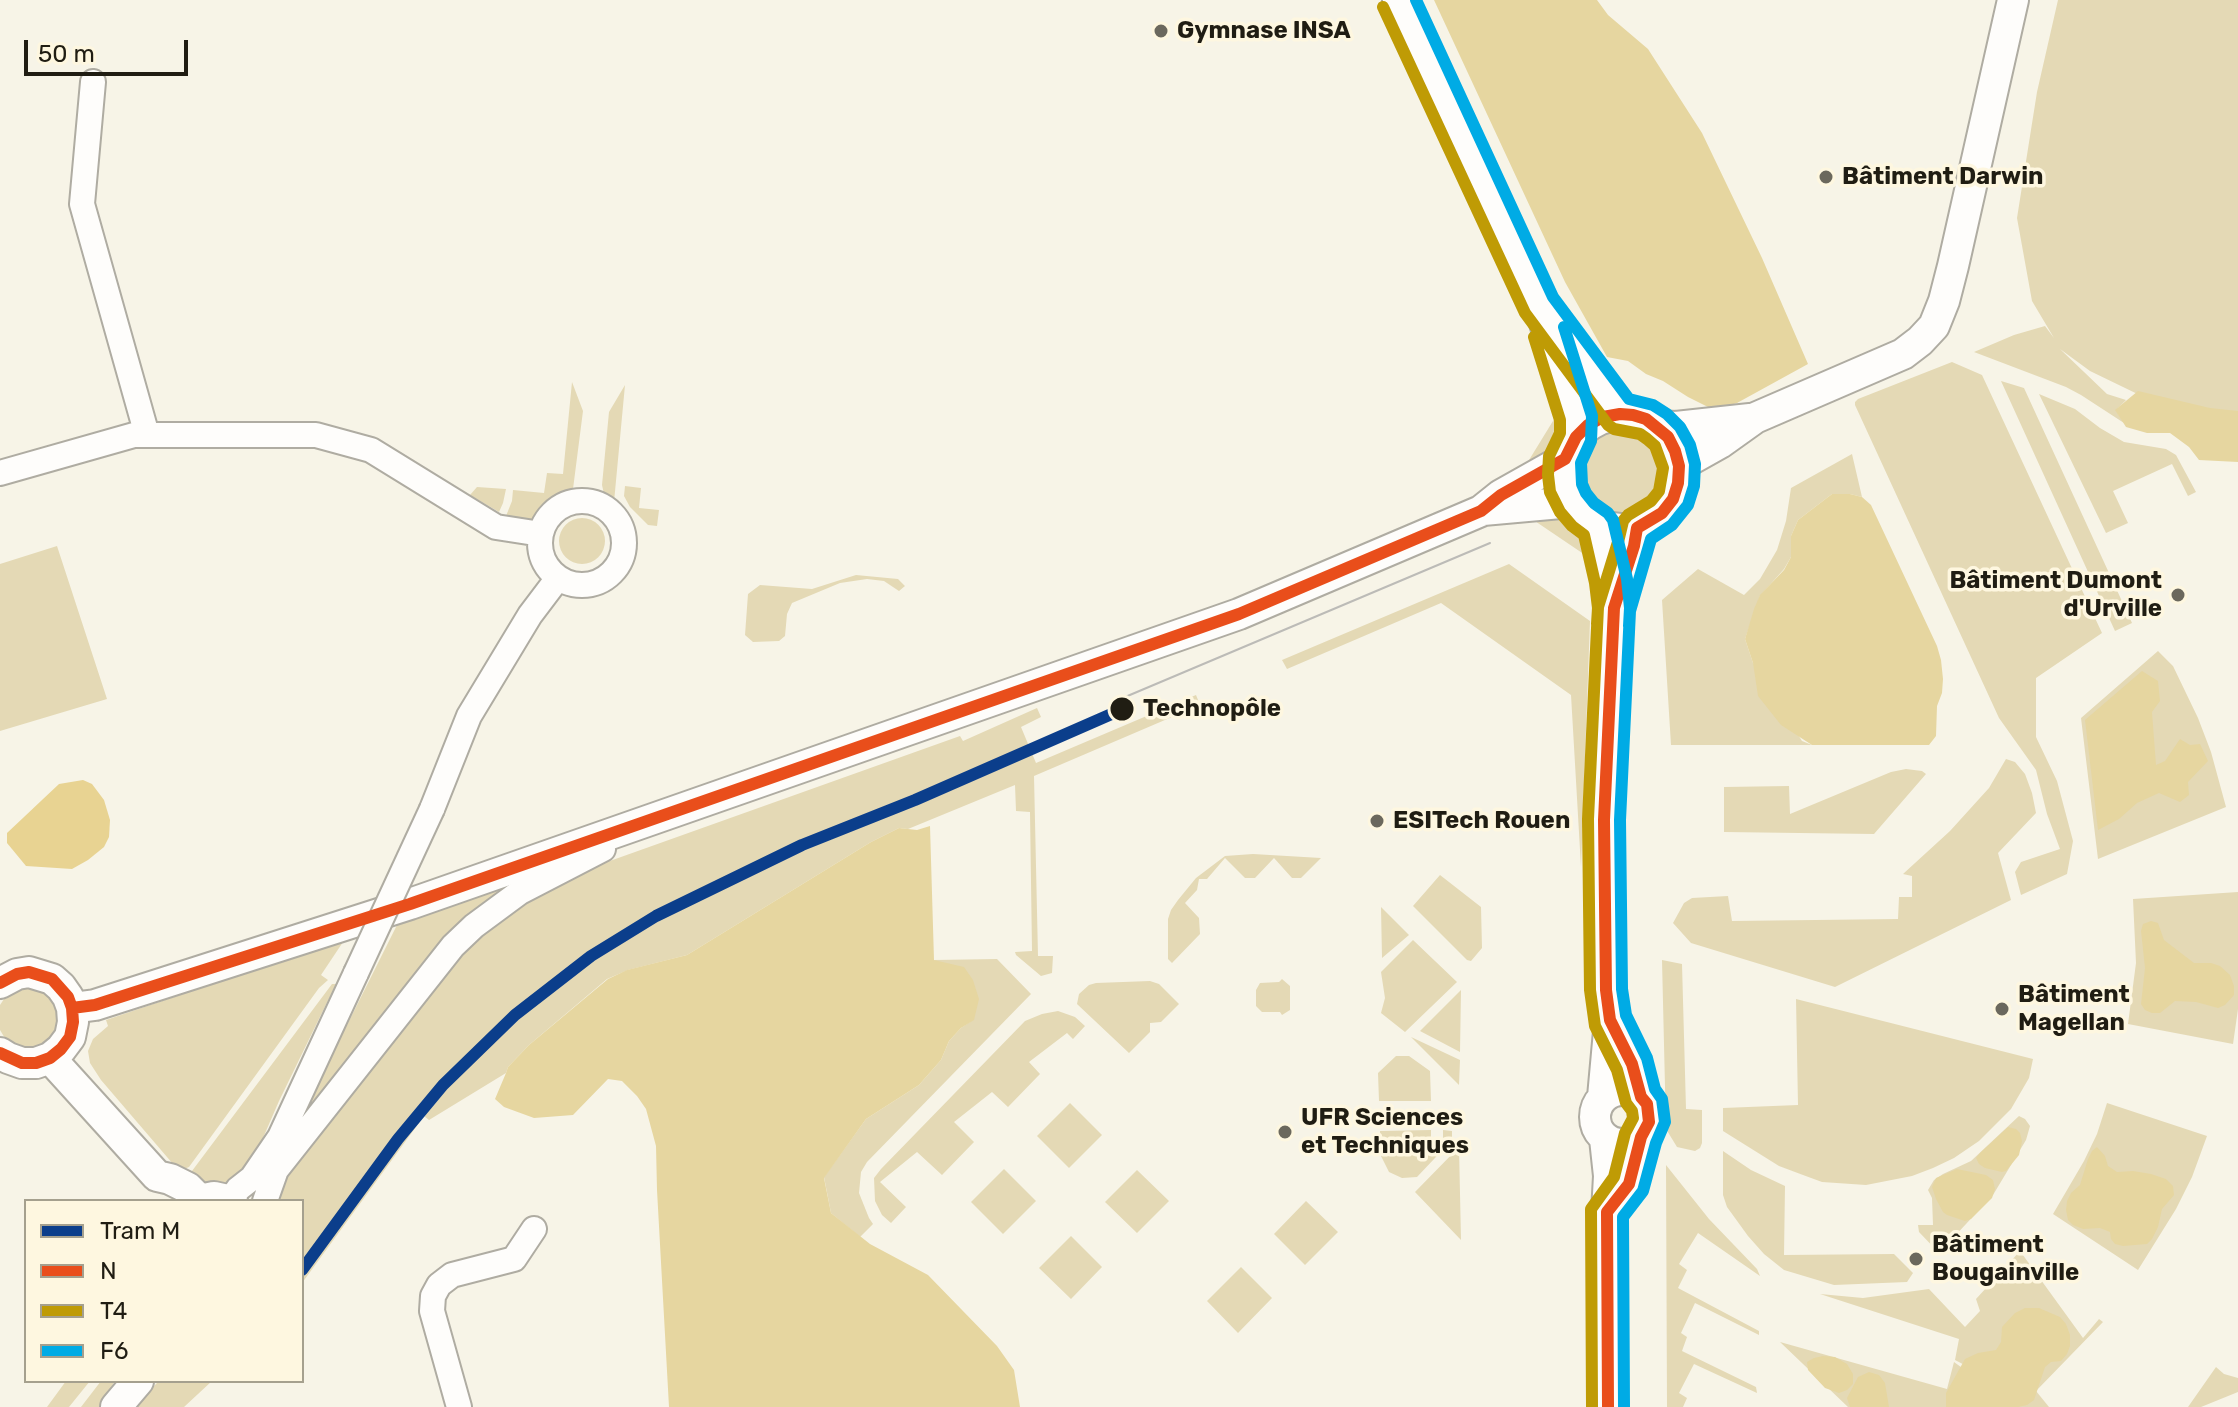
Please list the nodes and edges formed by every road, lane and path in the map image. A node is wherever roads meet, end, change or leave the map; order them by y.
1 (1398, 0) edge
2 (2013, 0) edge
3 (93, 82) dead end
4 (1539, 305) junction
5 (1620, 414) junction
6 (1755, 418) junction
7 (1657, 426) junction
8 (147, 435) junction
9 (1571, 448) junction
10 (1679, 466) junction
11 (0, 473) edge
12 (1572, 502) junction
13 (1481, 511) junction
14 (1598, 525) junction
15 (1637, 528) junction
16 (541, 534) junction
17 (558, 578) junction
18 (1614, 608) junction
19 (727, 793) junction
20 (2, 976) edge
21 (72, 1008) junction
22 (1610, 1020) junction
23 (0, 1053) edge
24 (50, 1058) junction
25 (1603, 1097) junction
26 (1641, 1097) junction
27 (280, 1137) junction
28 (1641, 1137) junction
29 (1605, 1139) junction
30 (276, 1170) junction
31 (159, 1188) edge
32 (196, 1199) edge
33 (203, 1199) edge
34 (225, 1199) edge
35 (232, 1199) edge
36 (266, 1199) edge
37 (1607, 1212) junction
38 (534, 1229) dead end
39 (136, 1383) edge
40 (116, 1407) edge
41 (459, 1407) edge
42 (1608, 1407) edge

1 - 4 street
2 - 6 street
3 - 8 street
4 - 5 street
4 - 9 street
5 - 7 street
5 - 9 street
6 - 7 street
6 - 10 street
7 - 10 street
8 - 11 street
8 - 16 street
9 - 12 street
9 - 13 street
10 - 15 street
12 - 13 street
12 - 14 street
13 - 19 street
14 - 15 street
14 - 18 street
15 - 18 street
16 - 17 street
16 - 17 street
17 - 27 street, bridge
18 - 22 street
19 - 21 street
19 - 30 street
20 - 21 street
21 - 24 street
22 - 25 street
22 - 26 street
23 - 24 street
24 - 31 street
25 - 26 street
25 - 29 street
26 - 28 street
27 - 30 street
27 - 35 street
28 - 29 street
28 - 37 street
29 - 37 street
30 - 36 street
31 - 32 street
33 - 34 street
37 - 42 street
38 - 41 street
39 - 40 street

